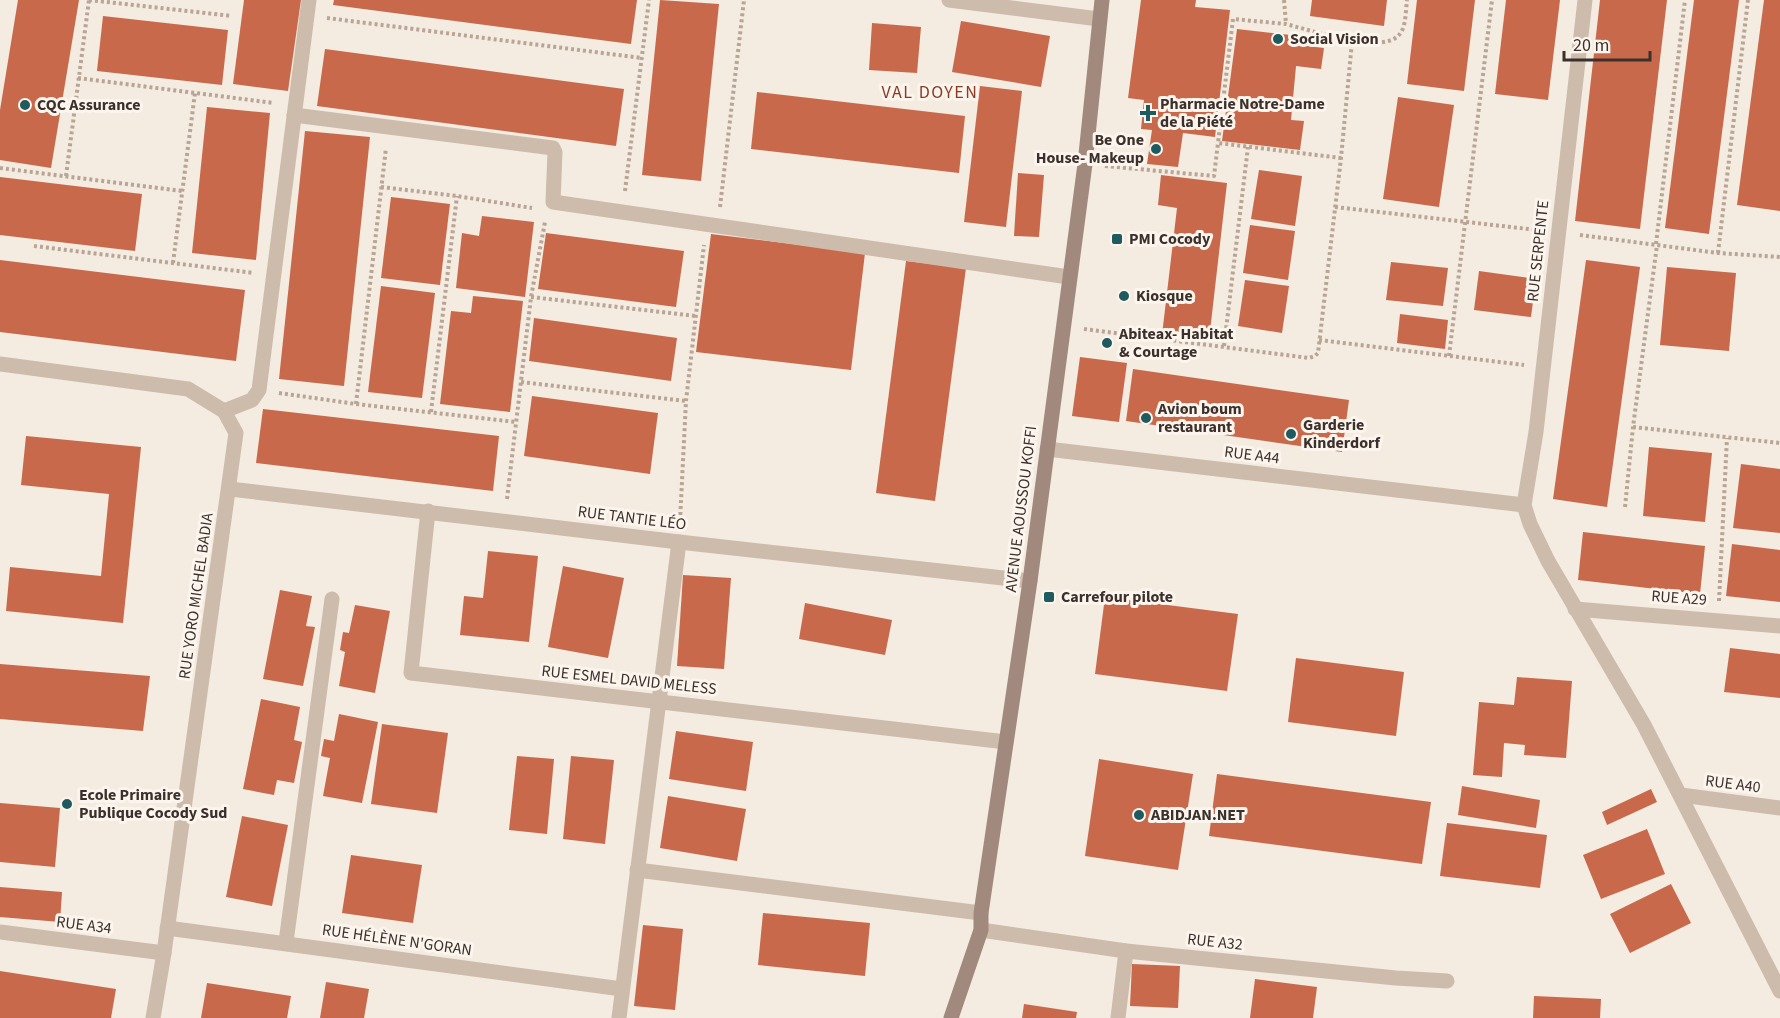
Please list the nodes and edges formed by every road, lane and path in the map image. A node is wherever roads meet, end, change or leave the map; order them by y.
1 (88, 0) edge
2 (309, 0) edge
3 (649, 0) edge
4 (744, 0) edge
5 (950, 0) edge
6 (1102, 0) edge
7 (1284, 0) edge
8 (1407, 0) edge
9 (1492, 0) edge
10 (1585, 0) edge
11 (1685, 0) edge
12 (1748, 0) edge
13 (232, 16) dead end
14 (307, 16) junction
15 (1099, 19) junction
16 (1286, 24) junction
17 (1352, 42) junction
18 (642, 58) junction
19 (78, 78) junction
20 (195, 93) junction
21 (295, 110) junction
22 (388, 127) junction
23 (1218, 143) junction
24 (1248, 147) junction
25 (1341, 158) junction
26 (1085, 164) junction
27 (0, 168) edge
28 (66, 176) junction
29 (381, 187) junction
30 (182, 191) junction
31 (457, 196) junction
32 (550, 206) junction
33 (622, 213) junction
34 (712, 224) junction
35 (34, 246) dead end
36 (1718, 253) dead end
37 (173, 263) junction
38 (273, 275) junction
39 (1069, 277) junction
40 (531, 297) junction
41 (696, 316) junction
42 (1063, 327) junction
43 (1319, 340) junction
44 (1224, 346) junction
45 (1449, 356) junction
46 (0, 364) edge
47 (1543, 367) junction
48 (521, 382) junction
49 (259, 390) junction
50 (686, 400) junction
51 (356, 404) junction
52 (224, 411) junction
53 (431, 412) junction
54 (516, 422) junction
55 (1633, 427) junction
56 (1727, 438) junction
57 (1780, 443) edge
58 (1047, 449) junction
59 (230, 489) junction
60 (1524, 506) junction
61 (1625, 507) dead end
62 (428, 511) junction
63 (505, 521) junction
64 (680, 542) junction
65 (1030, 581) junction
66 (332, 599) dead end
67 (1575, 609) junction
68 (1718, 619) junction
69 (1780, 626) edge
70 (660, 701) junction
71 (1006, 742) junction
72 (1681, 795) junction
73 (1780, 808) edge
74 (637, 870) junction
75 (981, 913) junction
76 (167, 928) junction
77 (981, 930) junction
78 (0, 932) edge
79 (286, 942) junction
80 (1126, 951) junction
81 (164, 953) junction
82 (1447, 981) dead end
83 (622, 989) junction
84 (1780, 991) edge
85 (153, 1018) edge
86 (619, 1018) edge
87 (951, 1018) edge
88 (1118, 1018) edge

1 - 13 path
1 - 19 path
2 - 14 street
3 - 18 path
4 - 34 path
5 - 15 street
6 - 15 street, AVENUE AOUSSOU KOFFI
7 - 16 path
8 - 17 path
9 - 45 path
10 - 47 street, RUE SERPENTE
11 - 55 path
12 - 36 path
14 - 18 path
14 - 21 street
15 - 26 street, AVENUE AOUSSOU KOFFI
16 - 17 path
16 - 23 path
17 - 25 path
18 - 33 path
19 - 20 path
19 - 28 path
20 - 21 path
20 - 30 path
21 - 22 street
21 - 38 street
22 - 29 path
22 - 32 street
23 - 24 path
23 - 26 path
24 - 25 path
24 - 44 path
25 - 43 path
26 - 39 street, AVENUE AOUSSOU KOFFI
27 - 28 path
28 - 30 path
29 - 31 path
29 - 51 path
30 - 37 path
31 - 32 path
31 - 53 path
32 - 33 street
32 - 40 path
33 - 34 street
34 - 39 street
34 - 41 path
35 - 37 path
37 - 38 path
38 - 49 street
39 - 42 street, AVENUE AOUSSOU KOFFI
40 - 41 path
40 - 48 path
41 - 50 path
42 - 44 path
42 - 58 street, AVENUE AOUSSOU KOFFI
43 - 44 path
43 - 45 path
45 - 47 path
46 - 52 street
47 - 60 street, RUE SERPENTE
48 - 50 path
48 - 54 path
49 - 51 path
49 - 52 street
50 - 64 path
51 - 53 path
52 - 59 street, RUE YORO MICHEL BADIA
53 - 54 path
54 - 63 path
55 - 56 path
55 - 61 path
56 - 57 path
56 - 68 path
58 - 60 street, RUE A44
58 - 65 street, AVENUE AOUSSOU KOFFI
59 - 62 street, RUE TANTIE LÉO
59 - 76 street, RUE YORO MICHEL BADIA
60 - 67 street
62 - 63 street, RUE TANTIE LÉO
62 - 70 street, RUE ESMEL DAVID MELESS
63 - 64 street, RUE TANTIE LÉO
64 - 65 street, RUE TANTIE LÉO
64 - 70 street
65 - 71 street, AVENUE AOUSSOU KOFFI
66 - 79 street
67 - 68 street, RUE A29
67 - 72 street
68 - 69 street, RUE A29
70 - 71 street, RUE ESMEL DAVID MELESS
70 - 74 street
71 - 75 street, AVENUE AOUSSOU KOFFI
72 - 73 street, RUE A40
72 - 84 street
74 - 75 street
74 - 83 street
75 - 77 street, AVENUE AOUSSOU KOFFI
76 - 79 street, RUE HÉLÈNE N'GORAN
76 - 81 street, RUE YORO MICHEL BADIA
77 - 80 street, RUE A32
77 - 87 street, AVENUE AOUSSOU KOFFI
78 - 81 street, RUE A34
79 - 83 street, RUE HÉLÈNE N'GORAN
80 - 82 street, RUE A32
80 - 88 street
81 - 85 street, RUE YORO MICHEL BADIA
83 - 86 street

